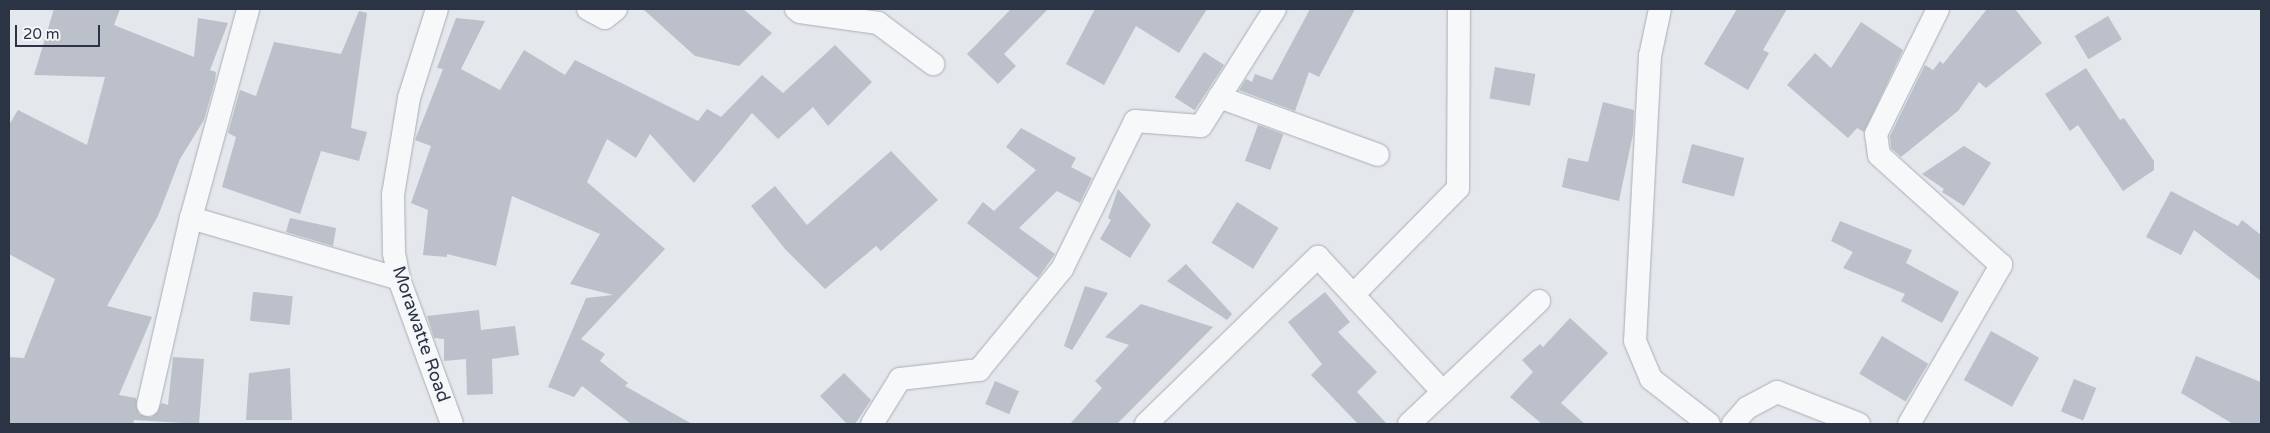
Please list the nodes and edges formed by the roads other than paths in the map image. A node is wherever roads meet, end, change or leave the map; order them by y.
1 (248, 9) edge
2 (437, 9) edge
3 (588, 9) edge
4 (616, 9) edge
5 (796, 9) edge
6 (1275, 9) edge
7 (1459, 9) edge
8 (1660, 9) edge
9 (1938, 9) edge
10 (933, 64) dead end
11 (1219, 97) junction
12 (1378, 155) dead end
13 (191, 218) junction
14 (399, 279) junction
15 (1354, 294) junction
16 (1539, 300) dead end
17 (1442, 392) junction
18 (148, 405) dead end
19 (452, 424) edge
20 (872, 424) edge
21 (1146, 424) edge
22 (1409, 424) edge
23 (1709, 424) edge
24 (1733, 424) edge
25 (1859, 424) edge
26 (1909, 424) edge

1 - 13 street
2 - 14 street, Morawatte Road
3 - 4 street
5 - 10 street
6 - 11 street
7 - 15 street
8 - 23 street
9 - 26 street
11 - 12 street
11 - 20 street
13 - 14 street
13 - 18 street
14 - 19 street, Morawatte Road
15 - 17 street
15 - 21 street
16 - 17 street
17 - 22 street
24 - 25 street

